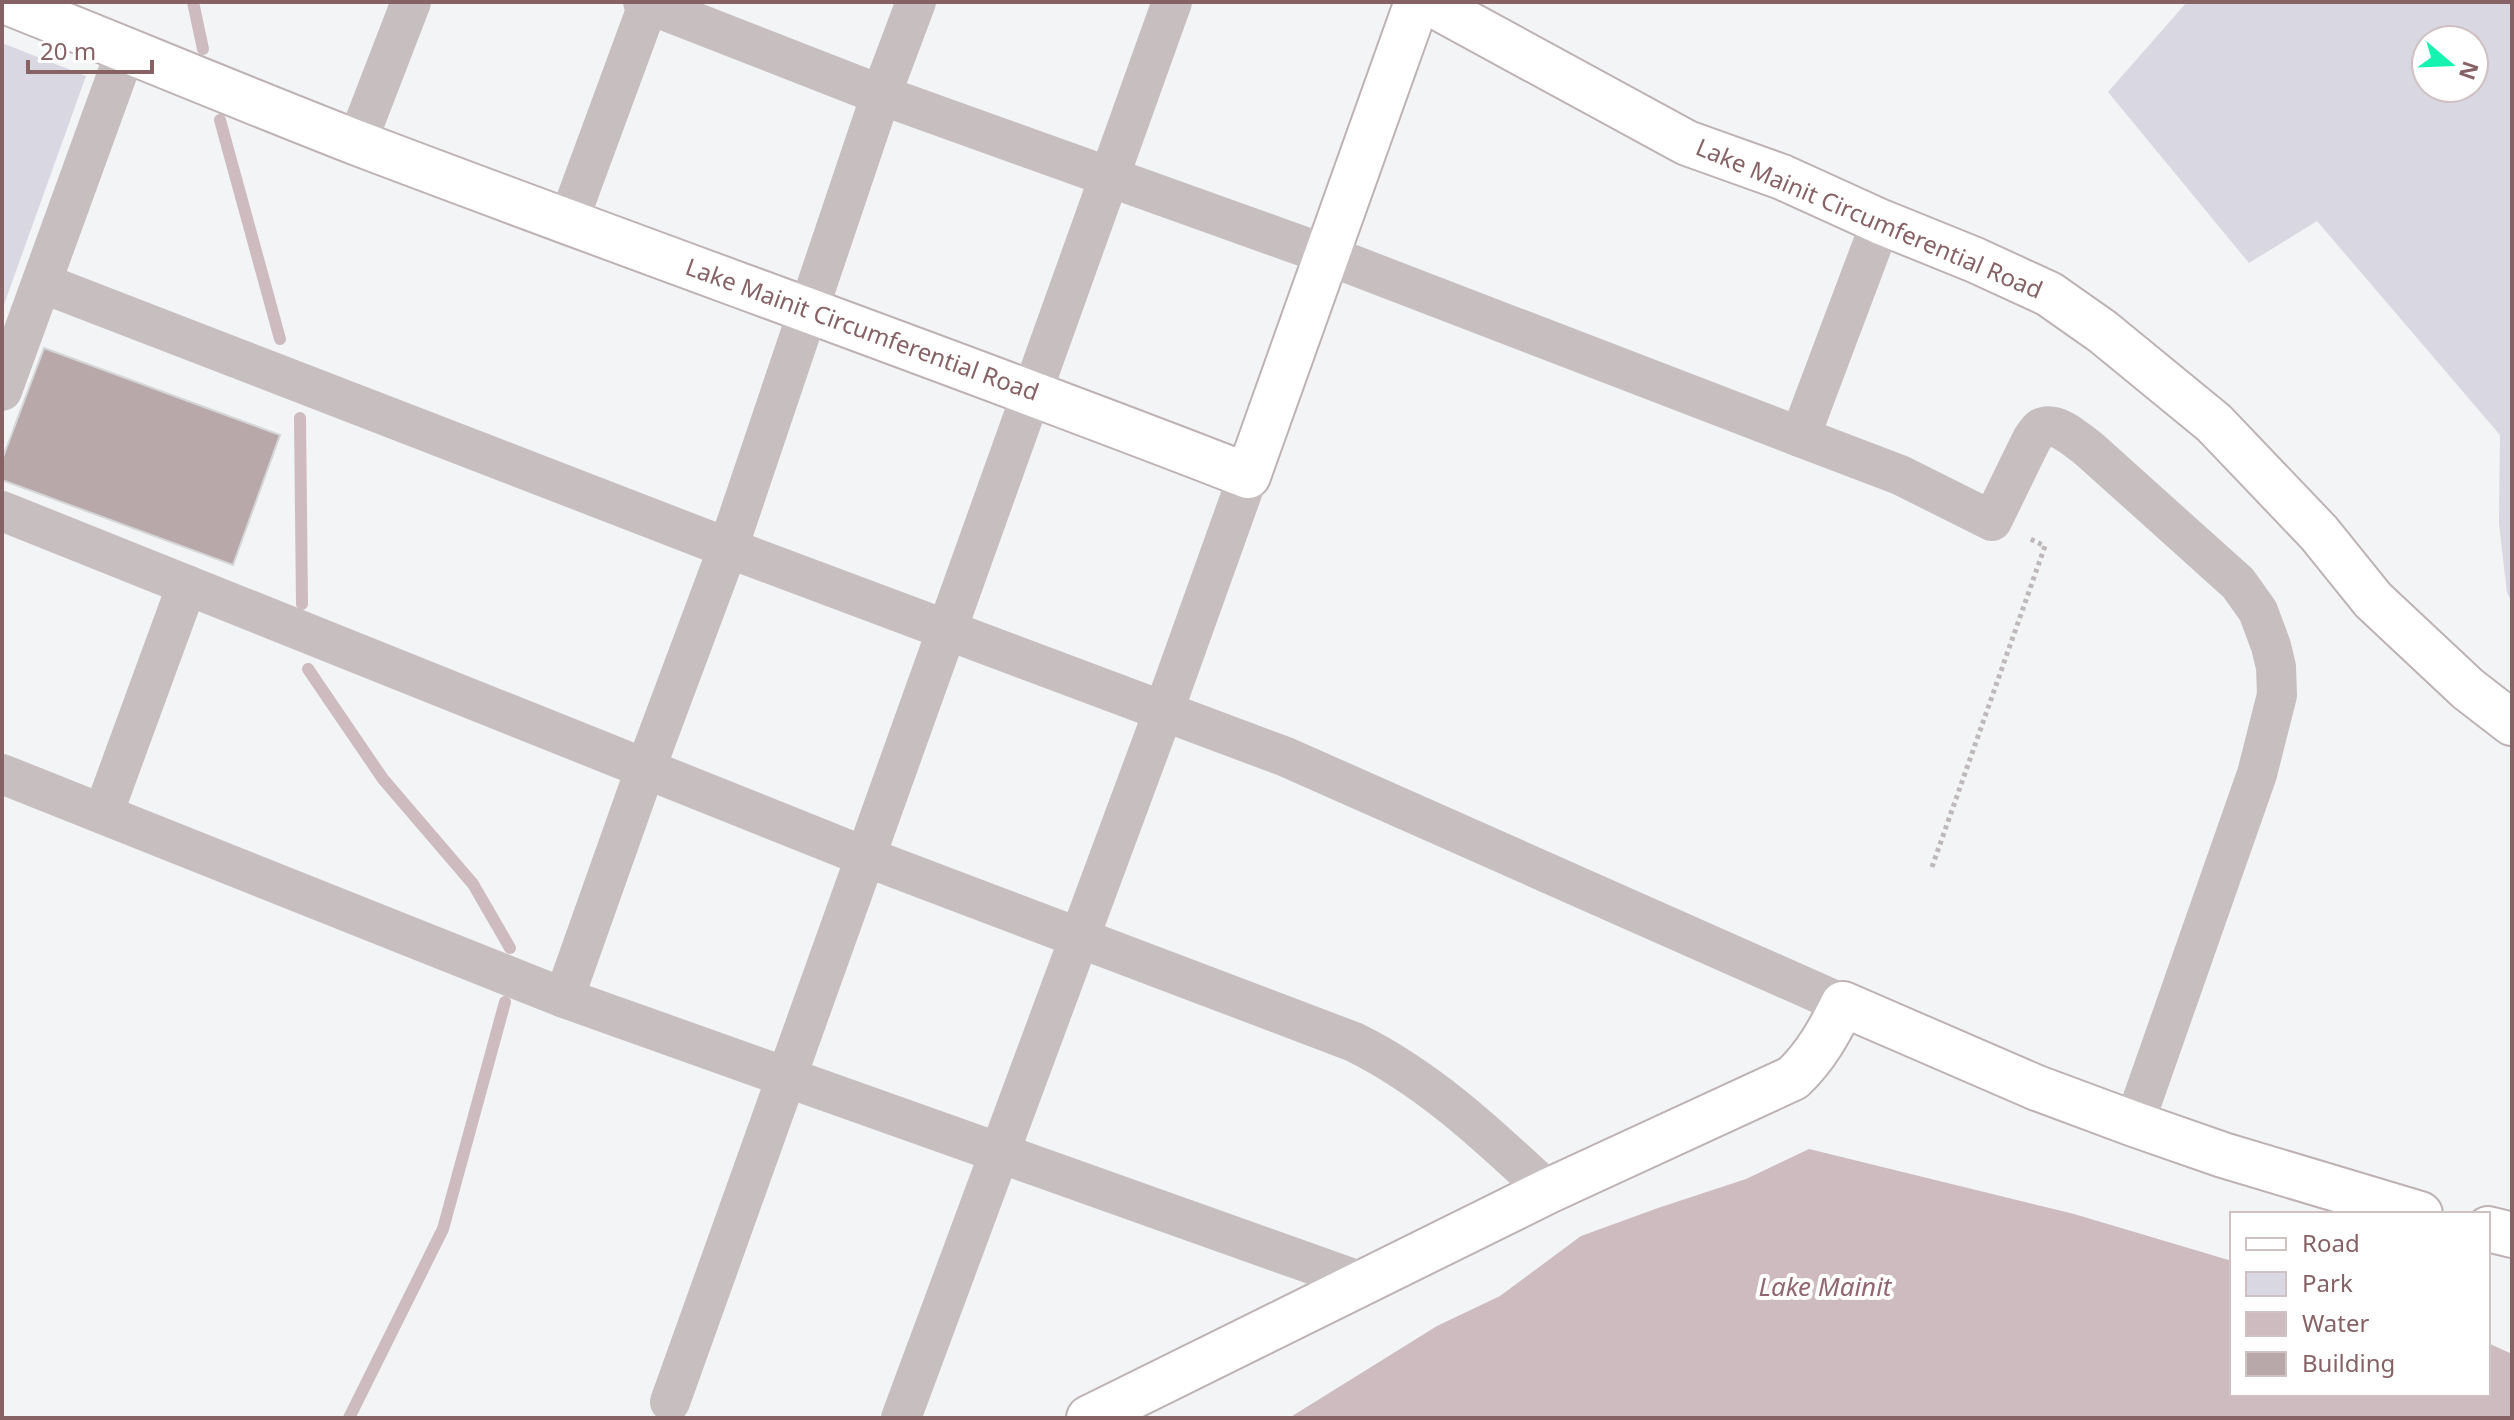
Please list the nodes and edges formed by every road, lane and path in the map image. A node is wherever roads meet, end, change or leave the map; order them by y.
1 (7, 2) edge
2 (411, 2) edge
3 (916, 2) edge
4 (1172, 2) edge
5 (1417, 2) edge
6 (1428, 2) edge
7 (646, 4) edge
8 (126, 50) junction
9 (881, 95) junction
10 (357, 142) junction
11 (1109, 178) junction
12 (568, 222) junction
13 (1881, 222) junction
14 (1327, 255) junction
15 (42, 283) junction
16 (808, 311) junction
17 (2, 391) edge
18 (1033, 391) junction
19 (1800, 437) junction
20 (1248, 476) junction
21 (2, 511) edge
22 (2045, 546) dead end
23 (728, 548) junction
24 (187, 585) junction
25 (948, 630) junction
26 (1164, 710) junction
27 (2512, 723) edge
28 (645, 770) junction
29 (2, 774) edge
30 (103, 814) junction
31 (866, 857) junction
32 (1932, 867) dead end
33 (1079, 938) junction
34 (564, 998) junction
35 (1843, 1004) junction
36 (788, 1078) junction
37 (2134, 1124) junction
38 (999, 1153) junction
39 (1548, 1191) junction
40 (2413, 1212) edge
41 (2490, 1230) edge
42 (2512, 1235) edge
43 (1365, 1283) junction
44 (670, 1402) dead end
45 (901, 1418) edge
46 (1089, 1418) edge

1 - 8 main road, Lake Mainit Circumferential Road
2 - 10 street
3 - 9 street
4 - 11 street
5 - 14 main road
6 - 13 main road, Lake Mainit Circumferential Road
7 - 9 street
7 - 12 street
8 - 10 main road, Lake Mainit Circumferential Road
8 - 15 street
9 - 11 street
9 - 16 street
10 - 12 main road, Lake Mainit Circumferential Road
11 - 14 street
11 - 18 street
12 - 16 main road, Lake Mainit Circumferential Road
13 - 19 street
13 - 27 main road, Lake Mainit Circumferential Road
14 - 19 street
14 - 20 main road
15 - 17 street
15 - 23 street
16 - 18 main road, Lake Mainit Circumferential Road
16 - 23 street
18 - 20 main road, Lake Mainit Circumferential Road
18 - 25 street
19 - 37 street
20 - 26 street
21 - 24 street
22 - 32 path
23 - 25 street
23 - 28 street
24 - 28 street
24 - 30 street
25 - 26 street
25 - 31 street
26 - 33 street
26 - 35 street
28 - 31 street
28 - 34 street
29 - 30 street
30 - 34 street
31 - 33 street
31 - 36 street
33 - 38 street
33 - 39 street
34 - 36 street
35 - 37 main road
35 - 39 main road
36 - 38 street
36 - 44 street
37 - 40 main road
38 - 43 street
38 - 45 street
39 - 43 main road
41 - 42 main road
43 - 46 main road

